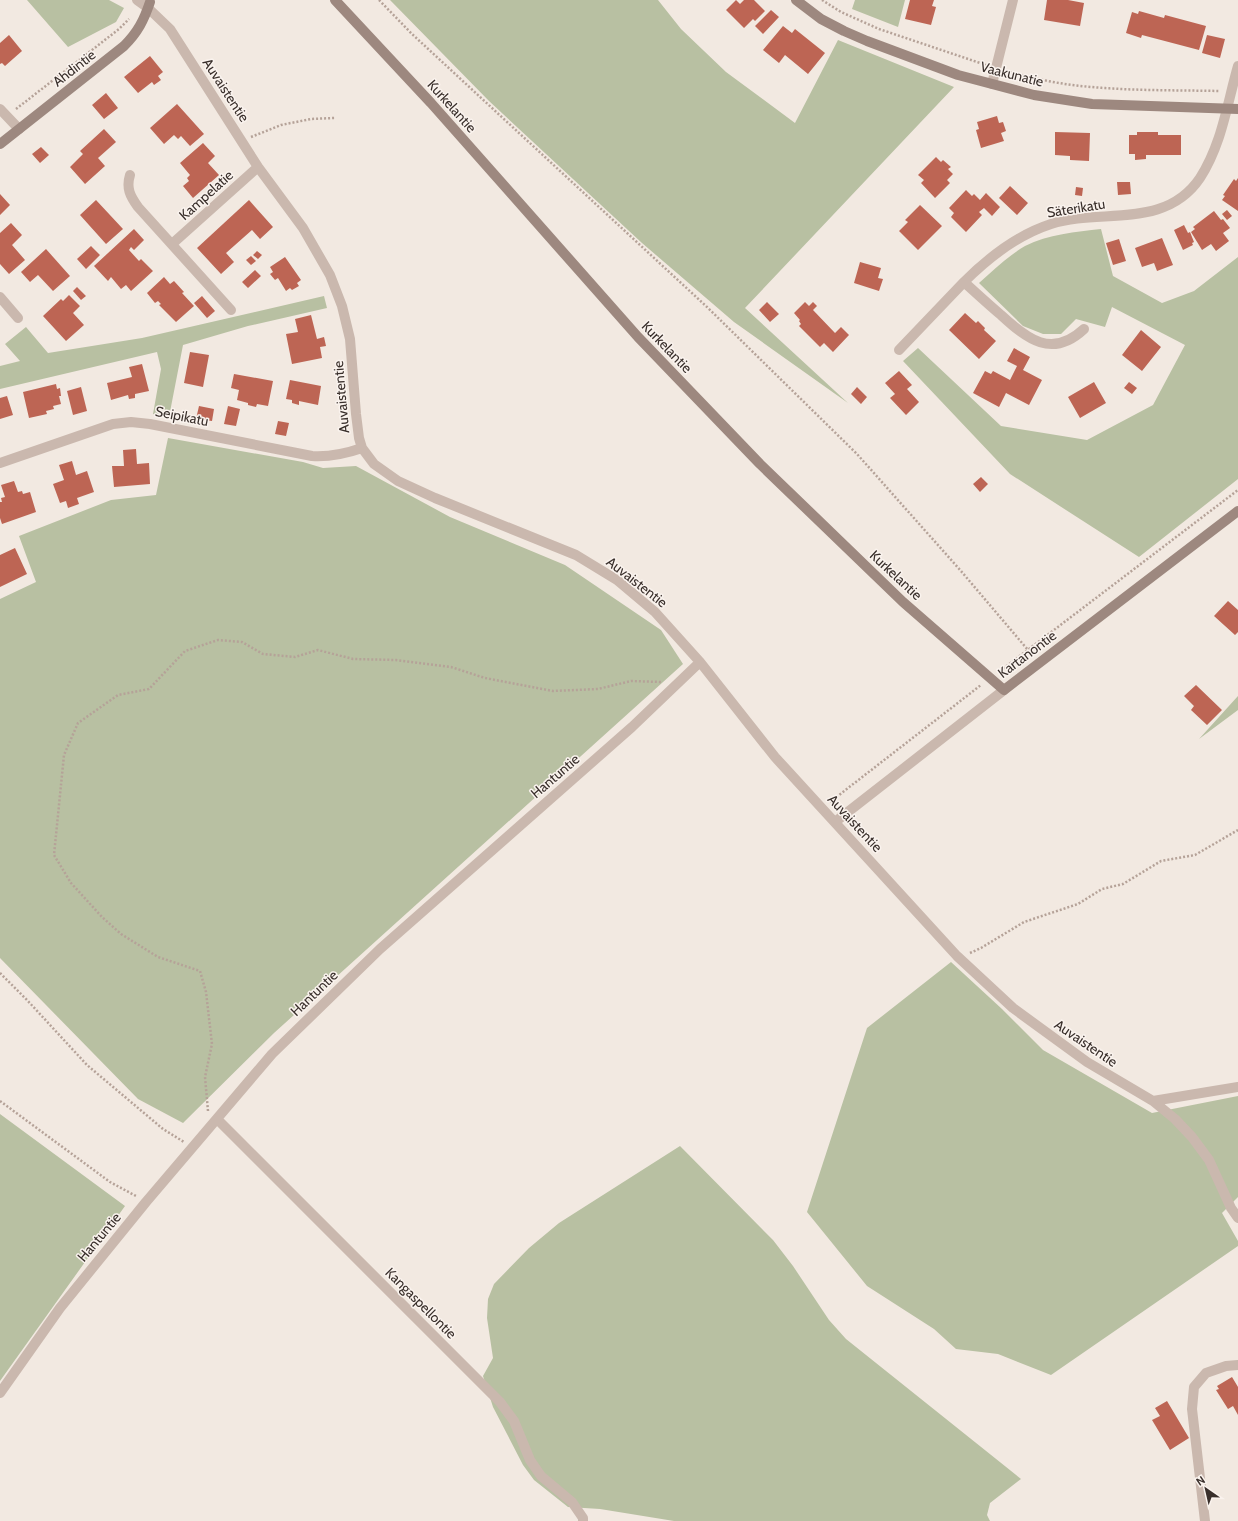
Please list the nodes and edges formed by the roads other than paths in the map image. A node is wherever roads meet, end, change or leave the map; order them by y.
1 (137, 0) edge
2 (335, 0) edge
3 (796, 0) edge
4 (1013, 0) edge
5 (149, 5) junction
6 (1238, 66) edge
7 (992, 84) junction
8 (1233, 109) edge
9 (3, 112) edge
10 (19, 129) junction
11 (0, 144) edge
12 (258, 167) junction
13 (130, 175) dead end
14 (172, 244) junction
15 (964, 282) junction
16 (0, 297) edge
17 (231, 310) dead end
18 (18, 318) dead end
19 (1084, 329) dead end
20 (898, 350) dead end
21 (362, 448) junction
22 (0, 463) edge
23 (1238, 511) edge
24 (700, 662) junction
25 (1004, 690) junction
26 (835, 822) junction
27 (1238, 1087) edge
28 (1153, 1101) junction
29 (217, 1119) junction
30 (1238, 1218) edge
31 (1238, 1365) edge
32 (0, 1393) edge
33 (583, 1521) edge
34 (1206, 1521) edge

1 - 5 street, Auvaistentie
2 - 25 street, Kurkelantie
3 - 7 street, Vaakunatie
4 - 7 street
5 - 10 street, Ahdintie
5 - 12 street, Auvaistentie
6 - 8 street, Säterikatu
7 - 8 street, Vaakunatie
8 - 15 street, Säterikatu
9 - 10 street
10 - 11 street, Ahdintie
12 - 14 street, Kampelatie
12 - 21 street, Auvaistentie
13 - 14 street
14 - 17 street
15 - 19 street
15 - 20 street, Säterikatu
16 - 18 street
21 - 22 street, Seipikatu
21 - 24 street, Auvaistentie
23 - 25 street, Kartanontie
24 - 26 street, Auvaistentie
24 - 29 street, Hantuntie
25 - 26 street, Kartanontie
26 - 28 street, Auvaistentie
27 - 28 street
28 - 30 street, Auvaistentie
29 - 32 street, Hantuntie
29 - 33 street, Kangaspellontie
31 - 34 street

